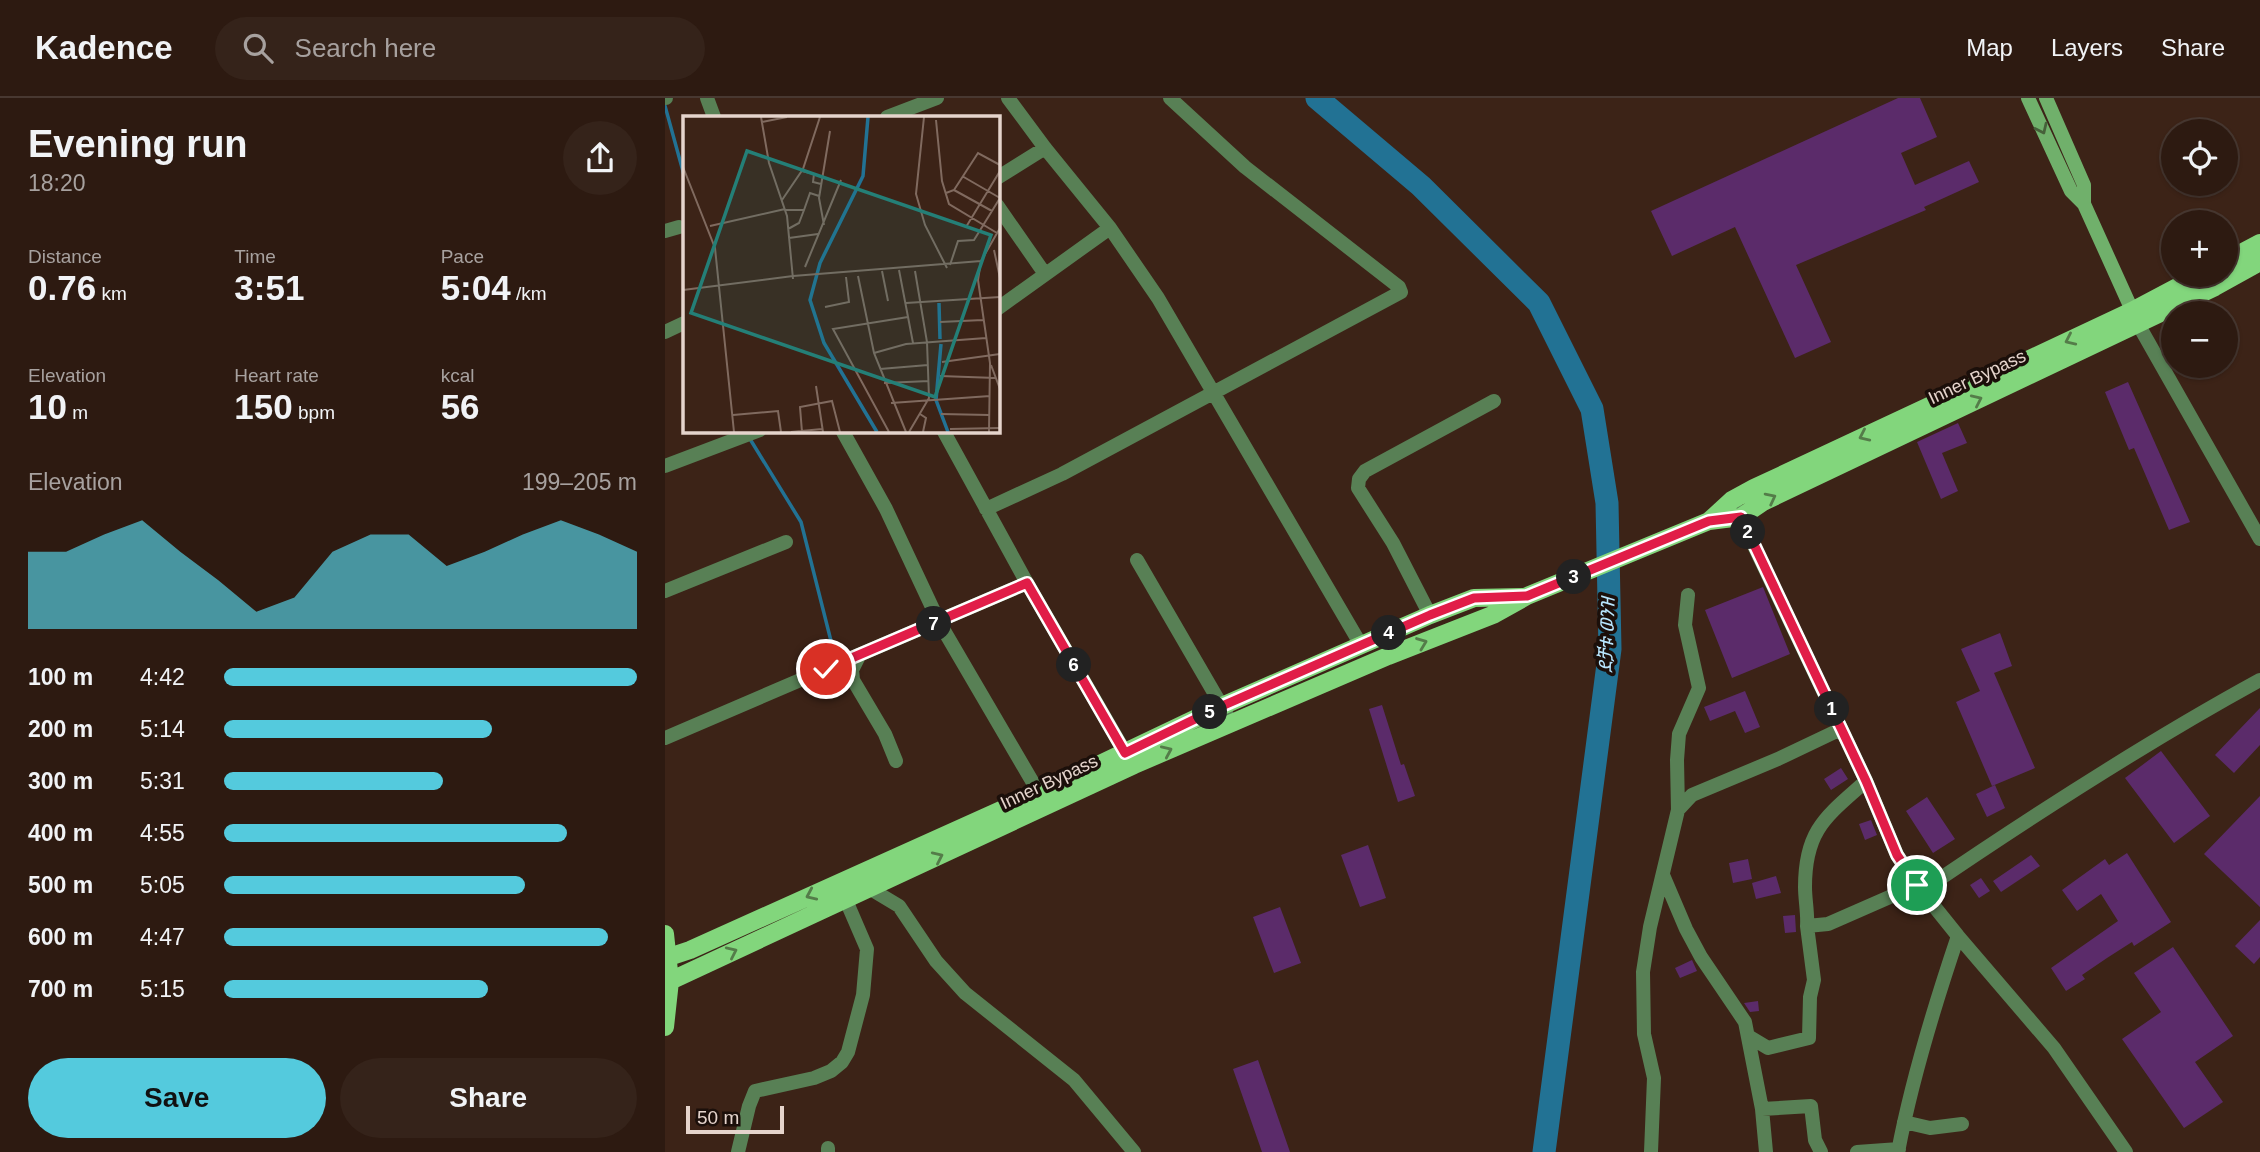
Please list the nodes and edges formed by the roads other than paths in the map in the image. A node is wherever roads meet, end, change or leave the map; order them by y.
1 (707, 98) edge
2 (937, 98) edge
3 (1008, 98) edge
4 (1170, 98) edge
5 (2028, 98) edge
6 (2046, 98) edge
7 (714, 116) edge
8 (890, 116) edge
9 (1045, 148) junction
10 (999, 177) edge
11 (2084, 204) junction
12 (999, 208) edge
13 (1111, 228) junction
14 (2260, 243) edge
15 (2238, 255) edge
16 (2260, 262) edge
17 (1045, 274) junction
18 (2181, 287) edge
19 (999, 308) edge
20 (2135, 317) junction
21 (683, 323) edge
22 (665, 332) edge
23 (1214, 393) junction
24 (1494, 401) dead end
25 (843, 432) edge
26 (944, 432) edge
27 (751, 434) edge
28 (665, 466) edge
29 (1732, 500) junction
30 (986, 509) junction
31 (1741, 517) junction
32 (1709, 521) junction
33 (2260, 540) edge
34 (786, 541) dead end
35 (1137, 560) dead end
36 (1027, 583) junction
37 (665, 591) edge
38 (1688, 595) dead end
39 (1527, 596) junction
40 (1430, 615) junction
41 (939, 622) junction
42 (1361, 645) junction
43 (859, 656) junction
44 (2260, 680) edge
45 (1222, 706) junction
46 (1232, 722) junction
47 (1841, 729) junction
48 (665, 738) edge
49 (1130, 759) junction
50 (896, 761) dead end
51 (1678, 778) junction
52 (1866, 781) junction
53 (1700, 792) junction
54 (1039, 793) junction
55 (1678, 810) junction
56 (857, 874) junction
57 (1663, 875) junction
58 (869, 888) junction
59 (1919, 888) junction
60 (845, 898) junction
61 (1807, 926) junction
62 (665, 934) edge
63 (1958, 936) junction
64 (669, 957) junction
65 (670, 981) junction
66 (666, 1021) edge
67 (1748, 1036) junction
68 (1762, 1109) junction
69 (1904, 1122) junction
70 (1962, 1124) dead end
71 (1899, 1151) edge
72 (739, 1152) edge
73 (1134, 1152) edge
74 (1651, 1152) edge
75 (1766, 1152) edge
76 (1821, 1152) edge
77 (1857, 1152) edge
78 (2126, 1152) edge

1 - 7 street
2 - 8 street
3 - 9 street
4 - 23 street
5 -> 11 street
6 - 11 street
9 - 10 street
9 - 13 street
11 - 20 street
12 - 17 street
13 - 17 street
13 - 23 street
14 - 15 main road
16 - 20 main road, Inner Bypass
17 - 19 street
18 - 20 main road, Inner Bypass
20 -> 29 main road, Inner Bypass
31 -> 20 main road, Inner Bypass
20 - 33 street
21 - 22 street
23 - 30 street
23 - 42 street
24 - 40 street
25 - 41 street
26 - 30 street
27 - 28 street
29 - 31 street
29 - 32 main road, Inner Bypass
30 - 36 street
31 - 32 main road, Inner Bypass
31 - 47 street
32 - 39 main road, Inner Bypass
34 - 37 street
35 - 45 street
36 - 41 street
36 - 49 street
38 - 51 street
39 - 40 main road, Inner Bypass
46 -> 39 main road, Inner Bypass
40 - 42 main road, Inner Bypass
41 - 43 street
41 - 54 street
42 - 45 main road, Inner Bypass
43 - 48 street
43 - 50 street
44 - 59 street
45 - 46 street
45 - 49 main road, Inner Bypass
49 -> 46 main road, Inner Bypass
47 - 52 street
47 - 53 street
49 - 54 main road, Inner Bypass
58 -> 49 main road, Inner Bypass
51 - 53 street
51 - 55 street
52 - 59 street
52 - 61 street
53 - 55 street
54 - 56 main road, Inner Bypass
55 - 57 street
56 - 58 street
56 -> 64 main road, Inner Bypass
57 - 67 street
57 - 74 street
58 - 60 main road, Inner Bypass
58 - 73 street
59 - 61 street
59 - 63 street
65 -> 60 main road, Inner Bypass
60 - 72 street
61 - 67 street
62 - 64 main road
63 - 69 street
63 - 78 street
64 - 65 main road
65 - 66 main road
67 - 68 street
68 - 75 street
68 - 76 street
69 - 70 street
69 - 71 street
71 - 77 street

